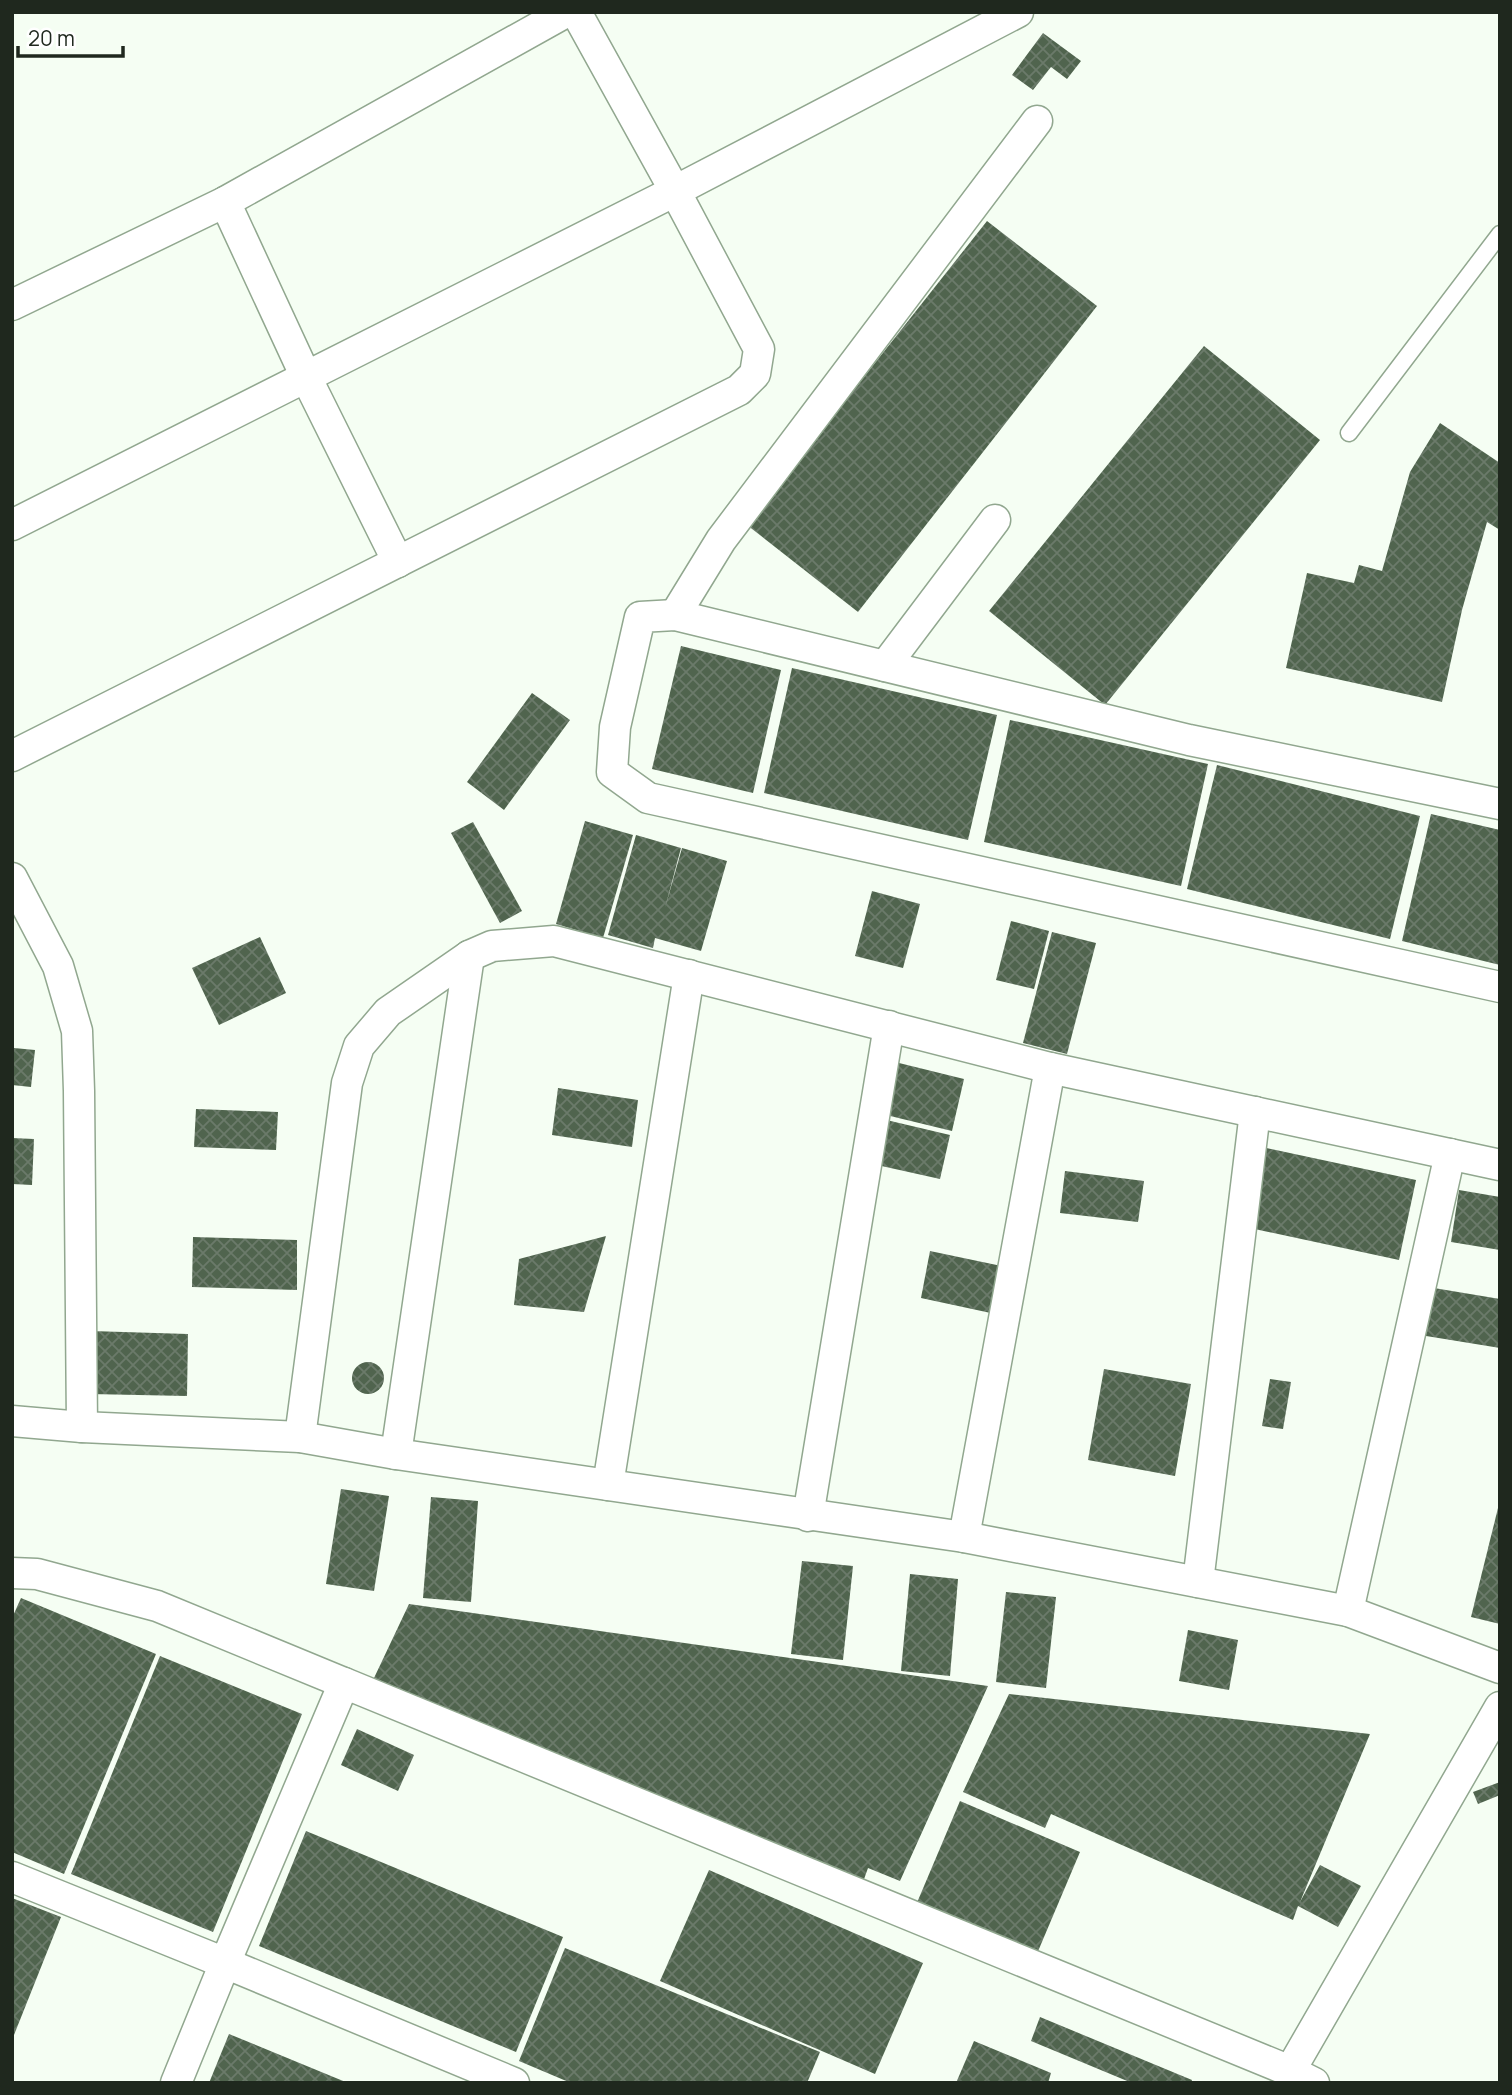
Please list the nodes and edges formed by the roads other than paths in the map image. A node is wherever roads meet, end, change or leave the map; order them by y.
1 (566, 12) edge
2 (576, 12) edge
3 (1018, 12) edge
4 (1037, 121) dead end
5 (675, 191) junction
6 (225, 202) junction
7 (1500, 234) edge
8 (12, 305) edge
9 (306, 377) junction
10 (1349, 433) dead end
11 (995, 520) dead end
12 (12, 525) edge
13 (398, 562) junction
14 (675, 615) junction
15 (886, 666) junction
16 (12, 756) edge
17 (1500, 804) edge
18 (12, 878) edge
19 (470, 956) junction
20 (689, 975) junction
21 (1500, 987) edge
22 (889, 1026) junction
23 (1051, 1068) junction
24 (1255, 1112) junction
25 (1450, 1154) junction
26 (1500, 1165) edge
27 (12, 1421) edge
28 (82, 1427) junction
29 (300, 1437) junction
30 (396, 1454) junction
31 (608, 1485) junction
32 (808, 1516) junction
33 (964, 1538) junction
34 (12, 1573) edge
35 (1198, 1582) junction
36 (1348, 1611) junction
37 (1500, 1668) edge
38 (344, 1683) junction
39 (1500, 1707) edge
40 (12, 1877) edge
41 (225, 1963) junction
42 (1302, 2077) edge
43 (176, 2083) edge
44 (514, 2083) edge

1 - 6 street
2 - 5 street
3 - 5 street
4 - 14 street
5 - 9 street
5 - 13 street
6 - 8 street
6 - 9 street
7 - 10 lane
9 - 12 street
9 - 13 street
11 - 15 street
13 - 16 street
14 - 15 street
14 - 21 street
15 - 17 street
18 - 28 street
19 - 20 street
19 - 29 street
19 - 30 street
20 - 22 street
20 - 31 street
22 - 23 street
22 - 32 street
23 - 24 street
23 - 33 street
24 - 25 street
24 - 35 street
25 - 26 street
25 - 36 street
27 - 28 street
28 - 29 street
29 - 30 street
30 - 31 street
31 - 32 street
32 - 33 street
33 - 35 street
34 - 38 street
35 - 36 street
36 - 37 street
38 - 41 street
38 - 42 street
39 - 42 street
40 - 41 street
41 - 43 street
41 - 44 street

